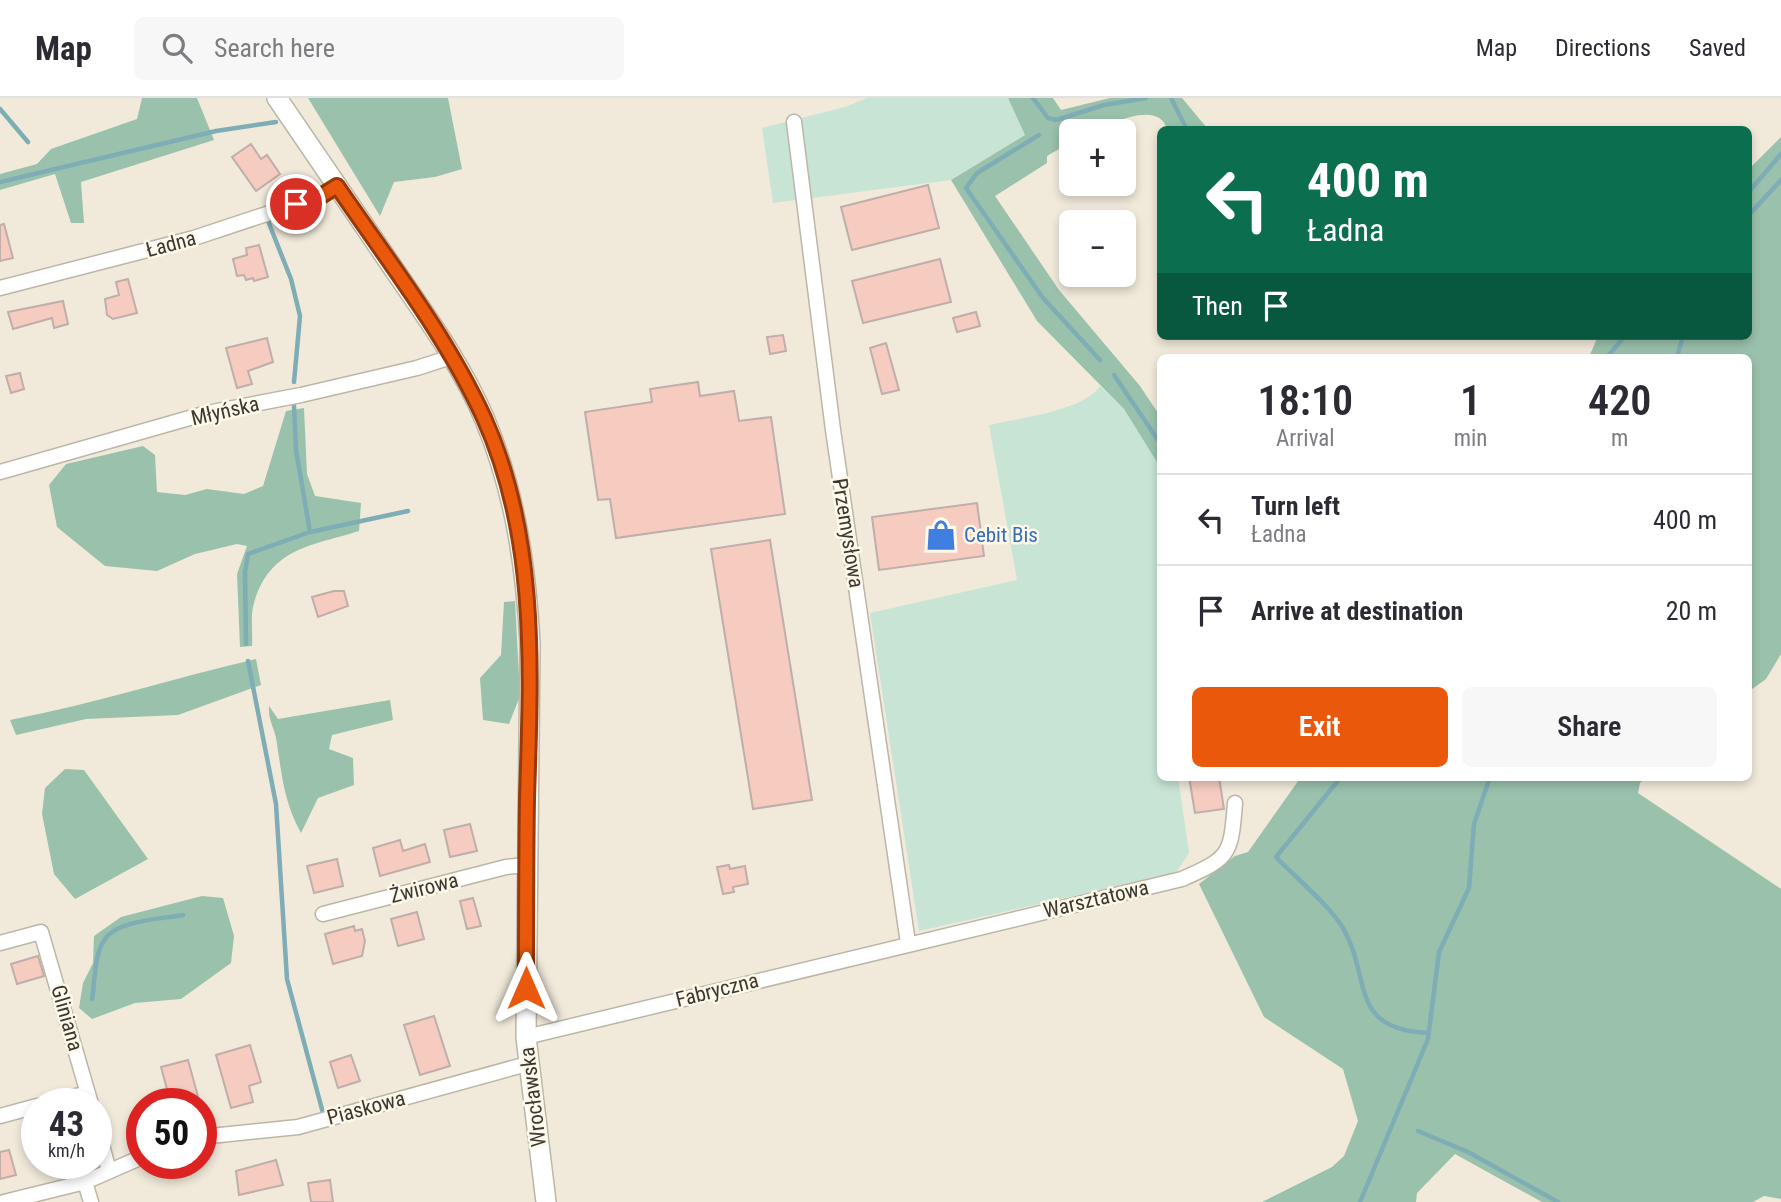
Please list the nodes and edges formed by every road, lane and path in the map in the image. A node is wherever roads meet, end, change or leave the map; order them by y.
1 (277, 98) edge
2 (794, 122) dead end
3 (337, 186) junction
4 (0, 288) edge
5 (451, 357) junction
6 (0, 472) edge
7 (1235, 803) dead end
8 (527, 865) junction
9 (323, 914) dead end
10 (0, 943) edge
11 (908, 943) junction
12 (526, 1037) junction
13 (527, 1064) junction
14 (87, 1088) edge
15 (21, 1110) edge
16 (0, 1116) edge
17 (217, 1136) edge
18 (92, 1179) edge
19 (85, 1182) junction
20 (4, 1202) edge
21 (90, 1202) edge
22 (545, 1202) edge

1 - 3 main road, Wrocławska
2 - 11 street, Przemysłowa
3 - 4 street, Ładna
3 - 5 main road, Wrocławska
5 - 6 street, Młyńska
5 - 8 main road, Wrocławska
7 - 11 street, Warsztatowa
8 - 9 street, Żwirowa
8 - 12 main road, Wrocławska
10 - 14 street, Gliniana
11 - 12 street, Fabryczna
12 - 13 main road, Wrocławska
13 - 17 street, Piaskowa
13 - 22 main road, Wrocławska
15 - 16 street
18 - 19 street
19 - 20 street
19 - 21 street

